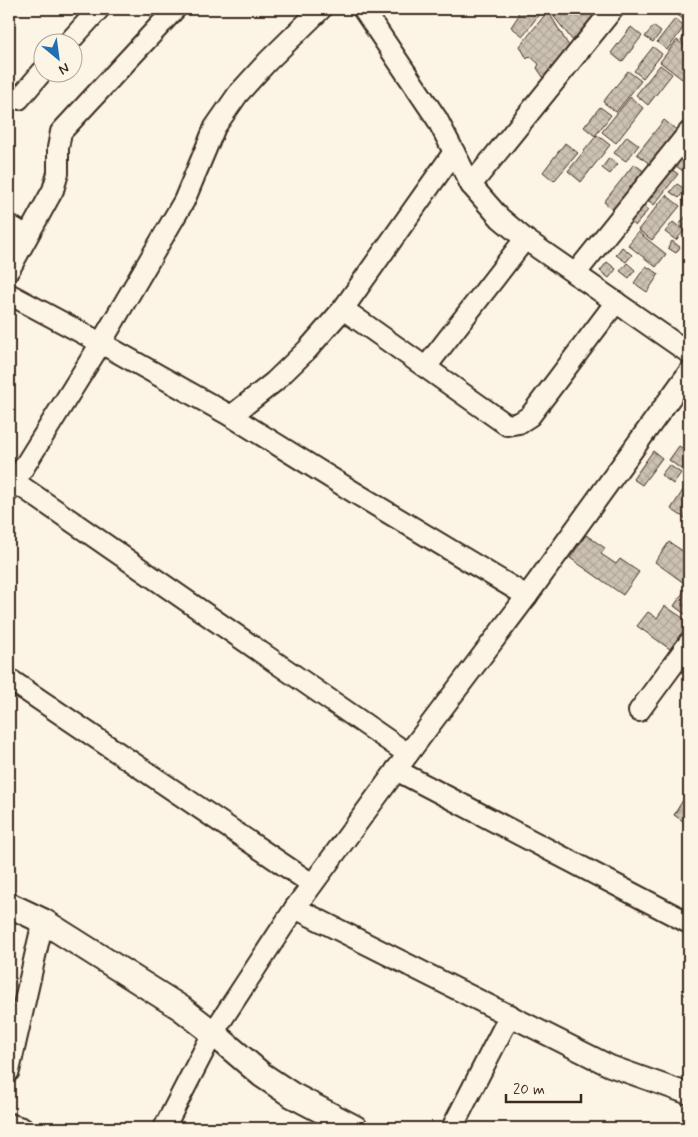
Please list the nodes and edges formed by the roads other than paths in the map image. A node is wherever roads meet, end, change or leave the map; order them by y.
1 (99, 9) edge
2 (175, 9) edge
3 (322, 9) edge
4 (363, 9) edge
5 (613, 9) edge
6 (78, 32) edge
7 (33, 82) edge
8 (19, 99) dead end
9 (689, 132) edge
10 (454, 152) junction
11 (471, 185) junction
12 (9, 225) edge
13 (27, 236) junction
14 (525, 239) junction
15 (9, 270) edge
16 (575, 274) junction
17 (9, 294) edge
18 (616, 302) junction
19 (343, 309) junction
20 (101, 342) junction
21 (689, 353) edge
22 (426, 367) junction
23 (689, 372) edge
24 (231, 416) junction
25 (12, 486) edge
26 (526, 596) junction
27 (689, 644) edge
28 (9, 679) edge
29 (638, 711) dead end
30 (402, 762) junction
31 (312, 884) junction
32 (9, 905) edge
33 (295, 908) junction
34 (43, 921) junction
35 (688, 921) edge
36 (510, 1015) junction
37 (212, 1033) junction
38 (9, 1071) edge
39 (689, 1094) edge
40 (9, 1124) edge
41 (22, 1128) edge
42 (164, 1128) edge
43 (355, 1128) edge
44 (452, 1128) edge

1 - 6 street
2 - 13 street
3 - 20 street
4 - 10 street
5 - 11 street
7 - 8 street
9 - 16 street
10 - 11 street
10 - 19 street
11 - 14 street
12 - 13 street
13 - 15 street
14 - 16 street
14 - 22 street
16 - 18 street
17 - 20 street
18 - 21 street
18 - 22 street
19 - 22 street
19 - 24 street
20 - 24 street
20 - 25 street
23 - 26 street
24 - 26 street
25 - 30 street
26 - 30 street
27 - 29 street
28 - 31 street
30 - 31 street
30 - 35 street
31 - 33 street
32 - 34 street
33 - 36 street
33 - 37 street
34 - 37 street
34 - 38 street
36 - 39 street
36 - 44 street
37 - 42 street
37 - 43 street
40 - 41 street

